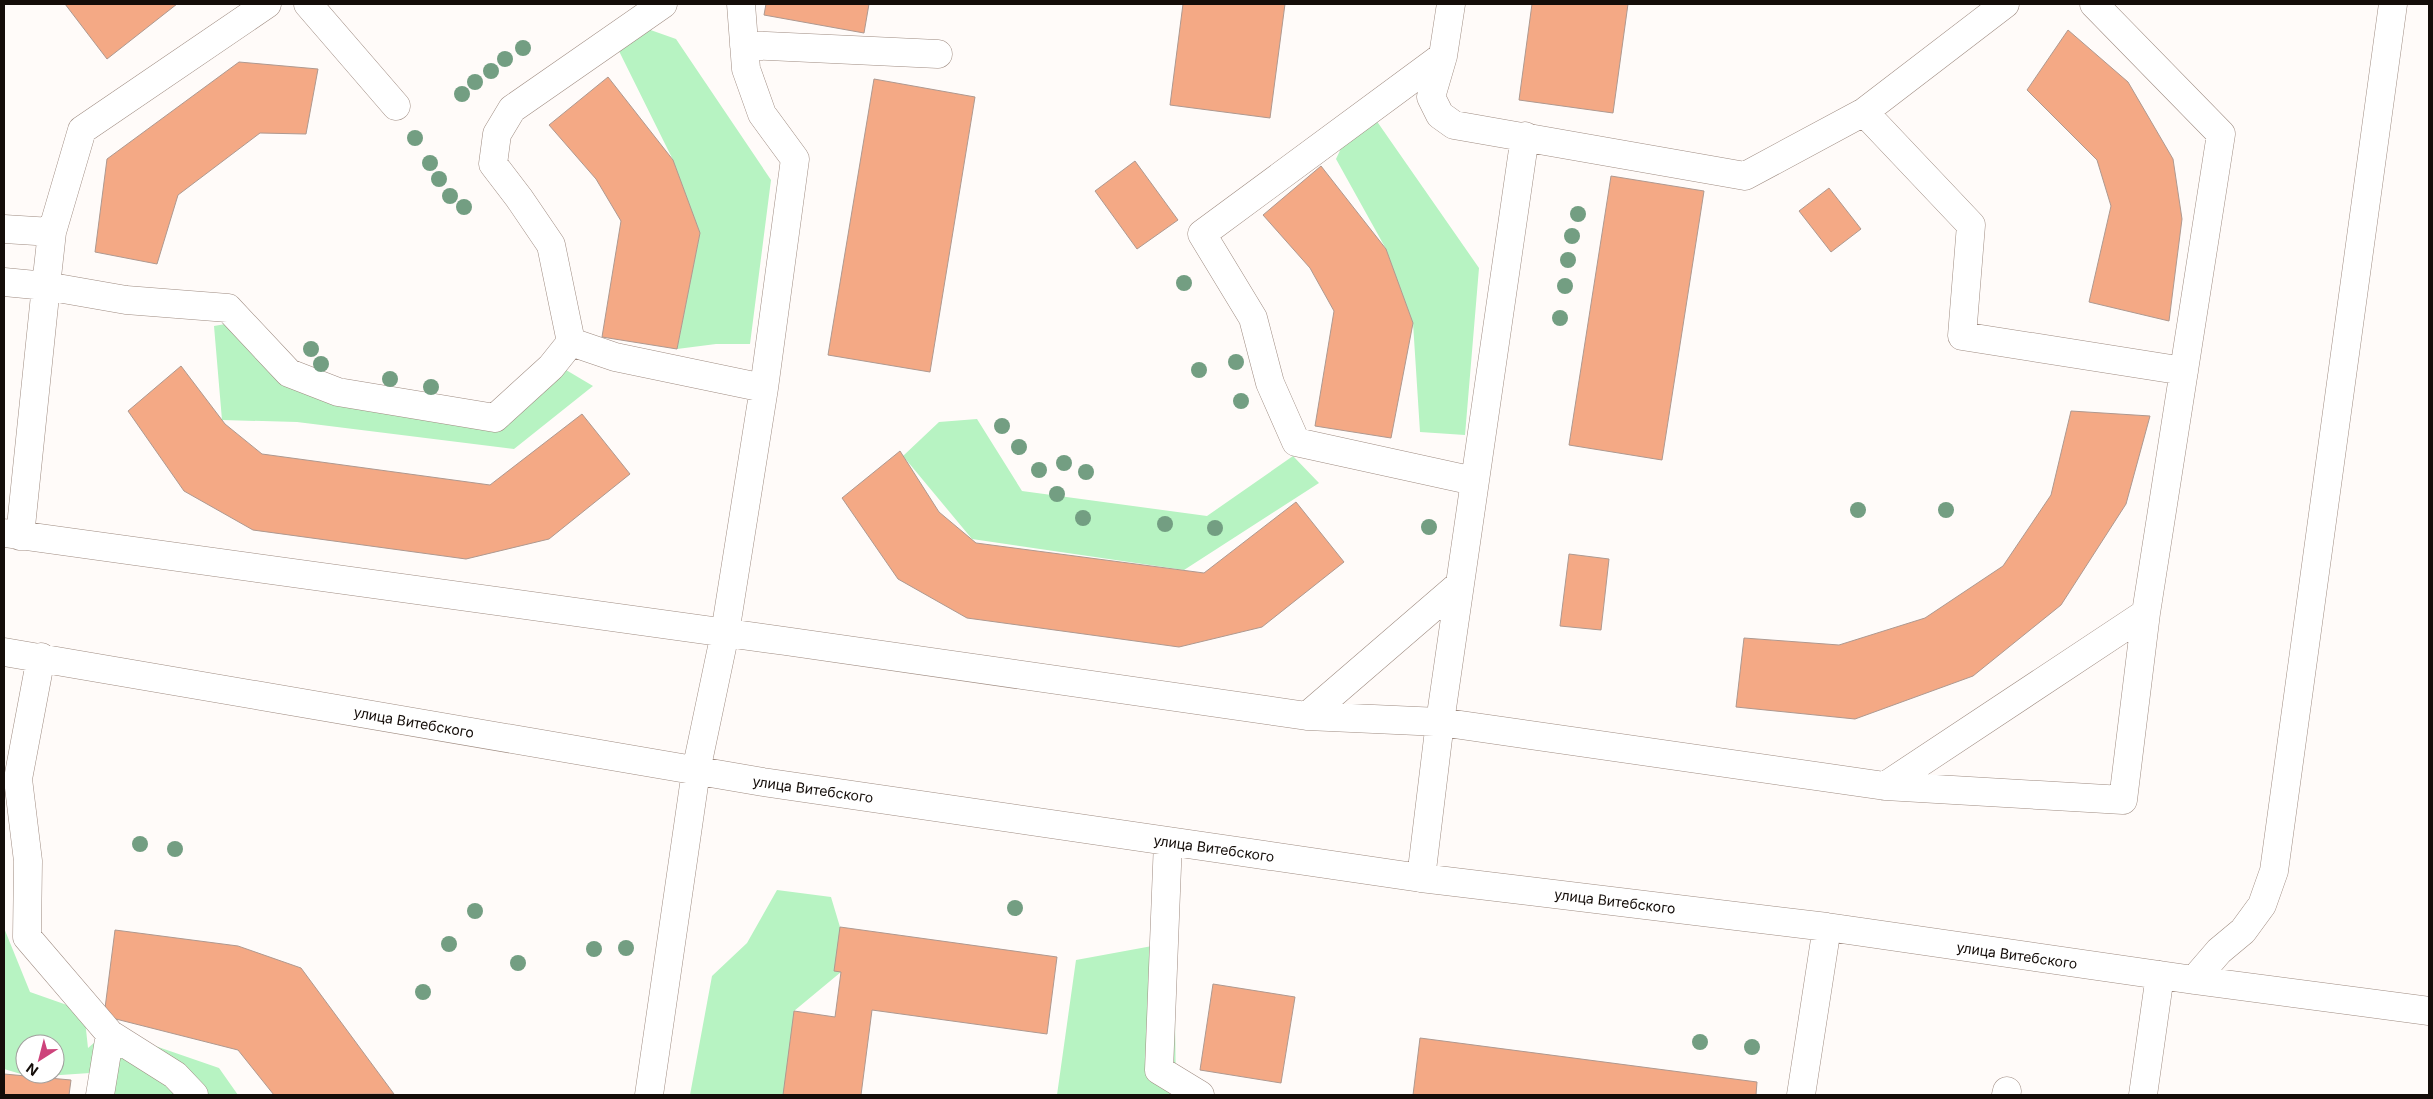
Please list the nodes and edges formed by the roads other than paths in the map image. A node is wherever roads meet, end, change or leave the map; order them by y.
1 (267, 4) edge
2 (308, 4) edge
3 (663, 4) edge
4 (741, 4) edge
5 (1451, 4) edge
6 (2005, 4) edge
7 (2094, 4) edge
8 (2393, 4) edge
9 (744, 45) junction
10 (938, 54) dead end
11 (1443, 56) junction
12 (396, 106) dead end
13 (1864, 112) junction
14 (1525, 136) junction
15 (4, 230) edge
16 (52, 232) junction
17 (4, 282) edge
18 (46, 286) junction
19 (571, 342) junction
20 (2184, 371) junction
21 (764, 388) junction
22 (1474, 481) junction
23 (12, 535) edge
24 (1459, 584) junction
25 (2146, 613) junction
26 (725, 632) junction
27 (4, 652) edge
28 (40, 657) junction
29 (1308, 716) junction
30 (1440, 722) junction
31 (696, 771) junction
32 (1885, 786) junction
33 (1168, 841) junction
34 (1421, 878) junction
35 (1826, 927) junction
36 (2160, 975) junction
37 (2194, 980) junction
38 (2429, 1011) edge
39 (110, 1034) junction
40 (100, 1095) edge
41 (194, 1095) edge
42 (648, 1095) edge
43 (1200, 1095) edge
44 (1801, 1095) edge
45 (2143, 1095) edge

1 - 16 street
2 - 12 street
3 - 19 street
4 - 9 street
5 - 11 street
6 - 13 street
7 - 20 street
8 - 37 street
9 - 10 street
9 - 21 street
11 - 14 street
11 - 22 street
13 - 14 street
13 - 20 street
14 - 22 street
15 - 16 street
16 - 18 street
17 - 18 street
18 - 19 street
18 - 23 street
19 - 21 street
20 - 25 street
21 - 26 street
22 - 24 street
23 - 26 street
24 - 29 street
24 - 30 street
25 - 32 street
25 - 32 street
26 - 29 street
26 - 31 street
27 - 28 street, улица Витебского
28 - 31 street, улица Витебского
28 - 39 street
29 - 30 street
30 - 32 street
30 - 34 street
31 - 33 street, улица Витебского
31 - 42 street
33 - 34 street, улица Витебского
33 - 43 street
34 - 35 street, улица Витебского
35 - 36 street, улица Витебского
35 - 44 street
36 - 37 street, улица Витебского
36 - 45 street
37 - 38 street, улица Витебского
39 - 40 street
39 - 41 street

